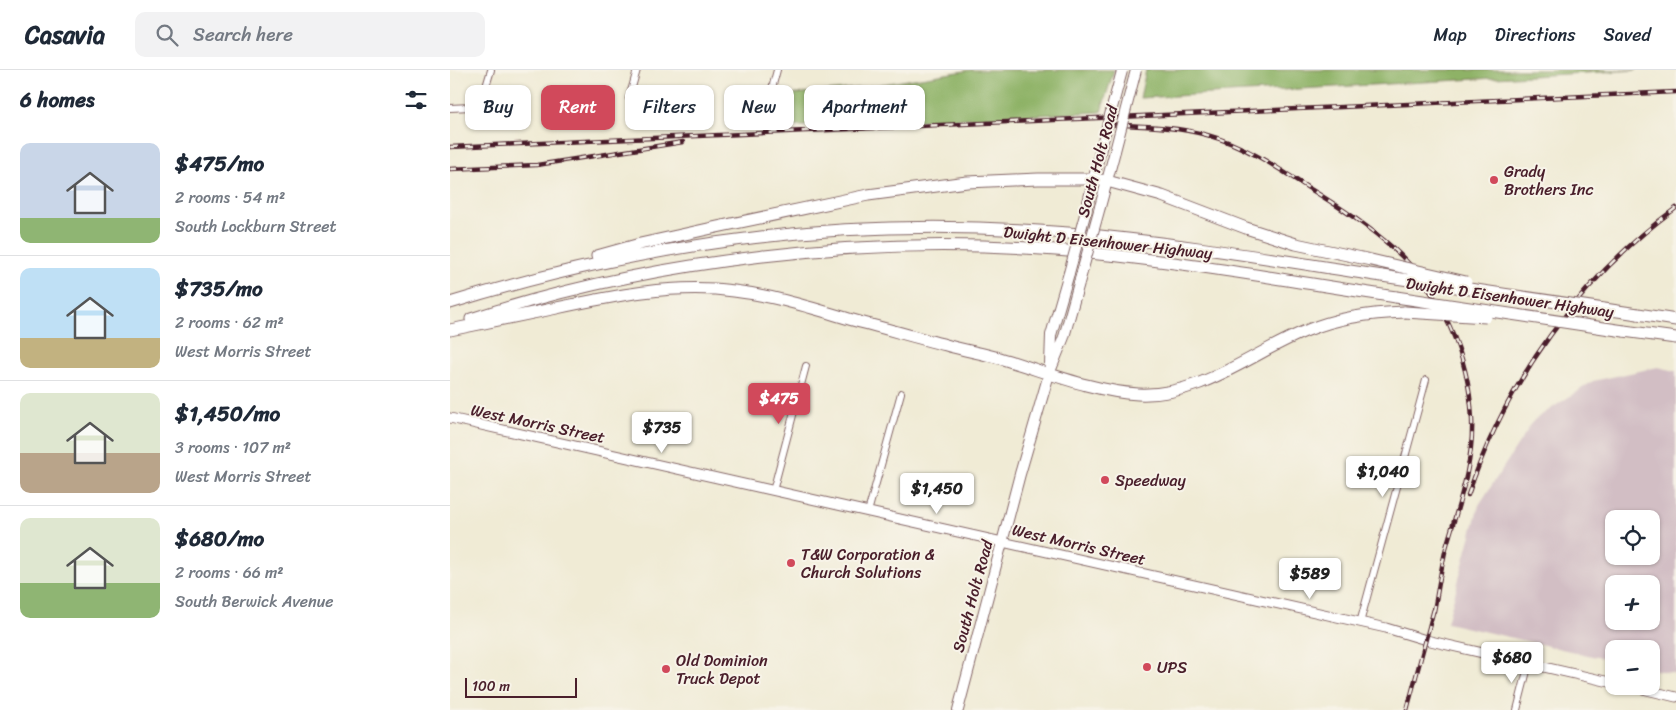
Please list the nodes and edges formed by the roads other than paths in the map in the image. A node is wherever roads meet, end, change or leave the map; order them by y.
1 (491, 70) edge
2 (637, 70) edge
3 (777, 70) edge
4 (1122, 70) edge
5 (1136, 70) edge
6 (633, 85) edge
7 (773, 85) edge
8 (450, 108) edge
9 (1093, 179) junction
10 (1107, 181) junction
11 (535, 278) junction
12 (1548, 301) junction
13 (450, 303) edge
14 (1552, 320) junction
15 (1676, 320) edge
16 (450, 328) edge
17 (1676, 338) edge
18 (806, 366) dead end
19 (1050, 374) junction
20 (1426, 380) dead end
21 (901, 393) dead end
22 (450, 418) edge
23 (773, 491) junction
24 (868, 512) junction
25 (1001, 542) junction
26 (1360, 623) junction
27 (1529, 663) junction
28 (1605, 681) edge
29 (1660, 693) edge
30 (1676, 697) edge
31 (958, 710) edge
32 (1516, 710) edge

1 - 8 street
2 - 6 street
3 - 7 street
4 - 9 main road, South Holt Road, bridge
5 - 10 main road, South Holt Road, bridge
9 - 10 highway
9 - 11 highway
9 - 19 main road, South Holt Road, bridge
10 - 12 highway, bridge
10 - 19 main road, South Holt Road, bridge
11 - 12 highway, Dwight D Eisenhower Highway, bridge
11 - 13 highway, Dwight D Eisenhower Highway
12 - 15 highway, Dwight D Eisenhower Highway, bridge
14 - 16 highway, Dwight D Eisenhower Highway, bridge
14 - 17 highway, Dwight D Eisenhower Highway, bridge
14 - 19 highway, bridge
16 - 19 highway
18 - 23 street
19 - 25 main road, South Holt Road
20 - 26 street
21 - 24 street
22 - 23 main road, West Morris Street
23 - 24 main road, West Morris Street
24 - 25 main road, West Morris Street
25 - 26 main road, West Morris Street
25 - 31 main road, South Holt Road
26 - 27 main road, West Morris Street
27 - 28 main road, West Morris Street
27 - 32 street
29 - 30 main road

